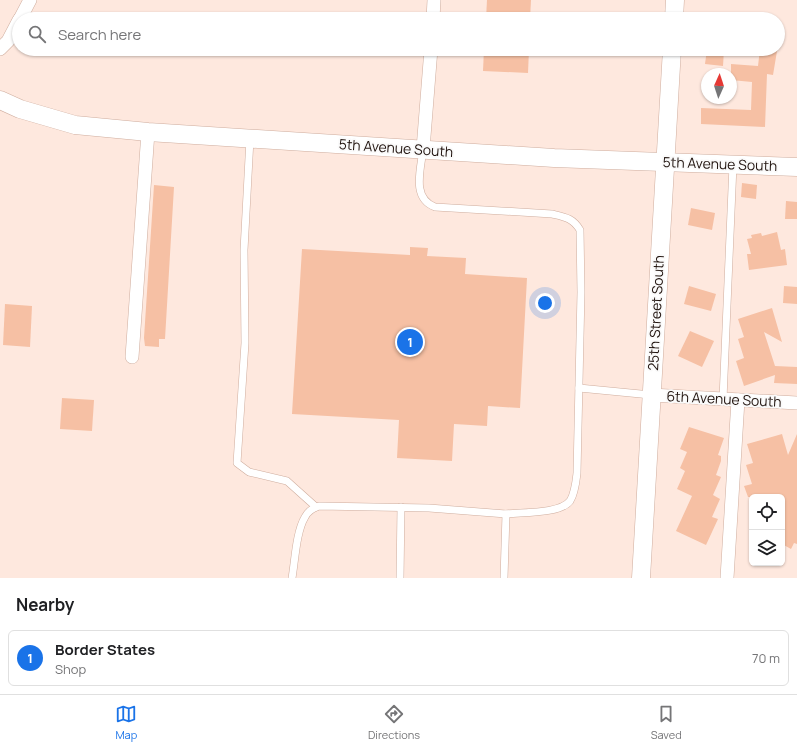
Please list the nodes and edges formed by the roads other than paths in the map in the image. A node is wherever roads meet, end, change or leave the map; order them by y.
1 (30, 0) edge
2 (434, 0) edge
3 (675, 0) edge
4 (23, 12) edge
5 (433, 12) edge
6 (674, 12) edge
7 (12, 33) edge
8 (0, 49) edge
9 (431, 56) edge
10 (672, 56) edge
11 (0, 100) edge
12 (148, 132) junction
13 (250, 138) junction
14 (424, 149) junction
15 (664, 162) junction
16 (733, 165) junction
17 (797, 167) edge
18 (132, 357) dead end
19 (579, 388) junction
20 (651, 395) junction
21 (723, 399) junction
22 (738, 400) junction
23 (797, 403) edge
24 (316, 507) junction
25 (401, 507) junction
26 (506, 514) junction
27 (292, 578) edge
28 (400, 578) edge
29 (504, 578) edge
30 (641, 578) edge
31 (727, 578) edge

1 - 4 street
2 - 5 street
3 - 6 street
7 - 8 street
9 - 14 street
10 - 15 street, 25th Street South
11 - 12 street, 5th Avenue South
12 - 13 street, 5th Avenue South
12 - 18 street
13 - 14 street, 5th Avenue South
13 - 24 lane
14 - 15 street, 5th Avenue South
14 - 19 lane
15 - 16 street, 5th Avenue South
15 - 20 street, 25th Street South
16 - 17 street, 5th Avenue South
16 - 21 lane
19 - 20 lane
19 - 26 lane
20 - 21 street, 6th Avenue South
20 - 30 street, 25th Street South
21 - 22 street, 6th Avenue South
22 - 23 street, 6th Avenue South
22 - 31 street
24 - 25 lane
24 - 27 lane
25 - 26 lane
25 - 28 lane
26 - 29 lane

